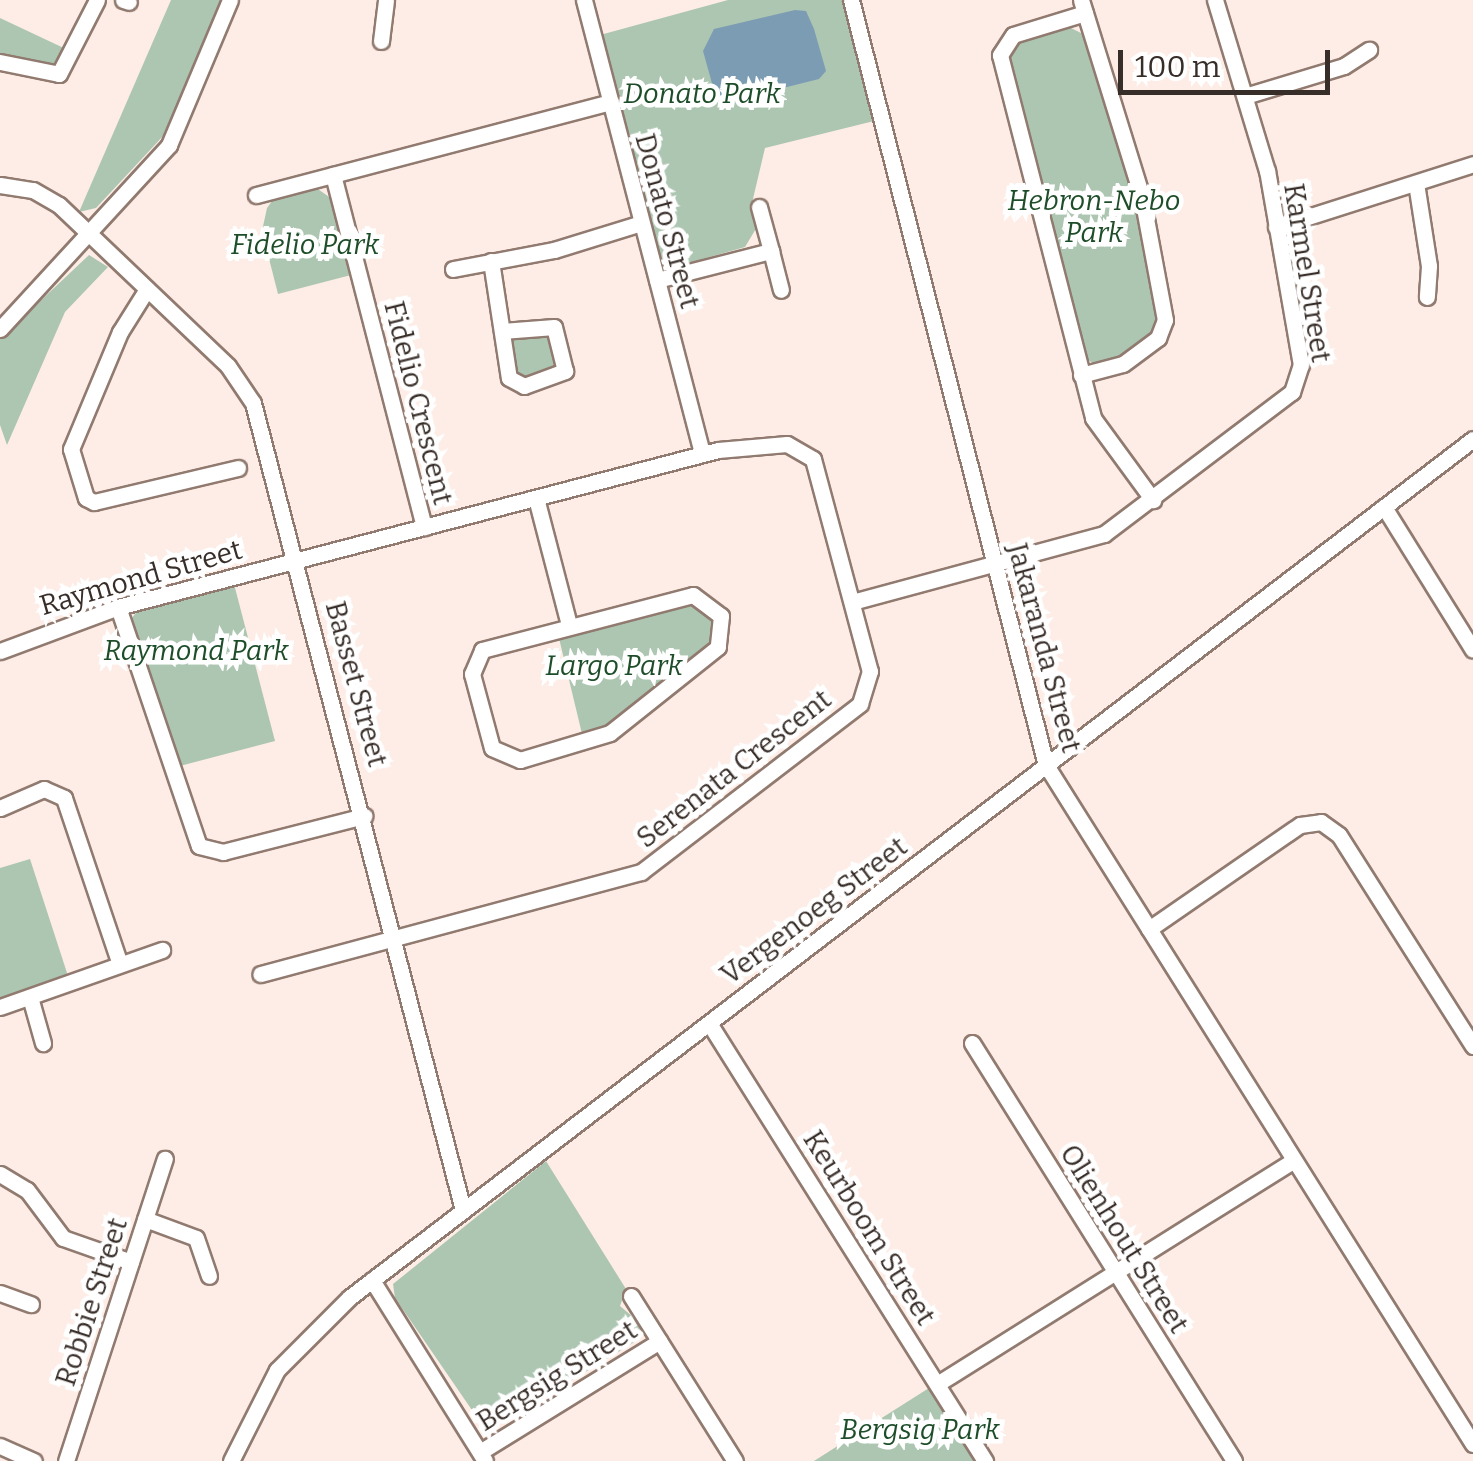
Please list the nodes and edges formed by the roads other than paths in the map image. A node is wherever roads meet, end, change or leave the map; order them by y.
1 (97, 0) edge
2 (230, 0) edge
3 (386, 0) edge
4 (584, 0) edge
5 (851, 0) edge
6 (1215, 0) edge
7 (1083, 6) edge
8 (382, 42) dead end
9 (1370, 50) dead end
10 (0, 62) edge
11 (1246, 96) junction
12 (611, 102) junction
13 (1473, 164) edge
14 (333, 175) junction
15 (1416, 183) junction
16 (0, 185) edge
17 (256, 195) dead end
18 (759, 208) dead end
19 (641, 223) junction
20 (1276, 226) junction
21 (89, 233) junction
22 (771, 251) junction
23 (491, 261) junction
24 (453, 269) dead end
25 (657, 280) junction
26 (148, 289) junction
27 (781, 290) dead end
28 (1427, 297) dead end
29 (0, 328) edge
30 (502, 331) junction
31 (1080, 375) junction
32 (1473, 439) edge
33 (702, 454) junction
34 (238, 468) dead end
35 (536, 498) junction
36 (1153, 500) junction
37 (1384, 507) junction
38 (424, 527) junction
39 (297, 560) junction
40 (996, 565) junction
41 (852, 602) junction
42 (118, 607) junction
43 (569, 625) junction
44 (1473, 650) edge
45 (0, 651) edge
46 (1046, 765) junction
47 (0, 808) edge
48 (364, 816) junction
49 (1149, 929) junction
50 (396, 937) junction
51 (162, 950) dead end
52 (120, 964) junction
53 (260, 974) dead end
54 (30, 997) junction
55 (0, 1008) edge
56 (710, 1022) junction
57 (44, 1043) dead end
58 (972, 1043) dead end
59 (1473, 1046) edge
60 (165, 1159) dead end
61 (1294, 1160) junction
62 (0, 1174) edge
63 (463, 1210) junction
64 (145, 1219) junction
65 (130, 1262) junction
66 (1115, 1272) junction
67 (209, 1276) dead end
68 (372, 1280) junction
69 (0, 1293) edge
70 (632, 1296) dead end
71 (32, 1304) dead end
72 (660, 1341) junction
73 (937, 1384) junction
74 (1473, 1444) edge
75 (0, 1447) edge
76 (482, 1457) edge
77 (34, 1461) edge
78 (66, 1461) edge
79 (231, 1461) edge
80 (735, 1461) edge
81 (986, 1461) edge
82 (1234, 1461) edge

1 - 10 street
2 - 21 street
3 - 8 street
4 - 12 street, Donato Street
5 - 40 street, Jakaranda Street
6 - 11 street, Karmel Street
7 - 31 street
7 - 31 street
9 - 11 street
11 - 20 street, Karmel Street
12 - 14 street
12 - 19 street, Donato Street
13 - 15 street
14 - 17 street
14 - 38 street, Fidelio Crescent
15 - 20 street
15 - 28 street
16 - 21 street, Basset Street
18 - 22 street
19 - 23 street
19 - 25 street, Donato Street
20 - 36 street, Karmel Street
21 - 26 street, Basset Street
21 - 29 street
22 - 25 street
22 - 27 street
23 - 24 street
23 - 30 street
25 - 33 street, Donato Street
26 - 34 street
26 - 39 street, Basset Street
30 - 30 street
31 - 36 street
32 - 37 street, Vergenoeg Street
33 - 35 street, Serenata Crescent
33 - 41 street, Serenata Crescent
35 - 38 street, Serenata Crescent
35 - 43 street
36 - 40 street, Karmel Street
37 - 44 street
37 - 46 street, Vergenoeg Street
38 - 39 street, Serenata Crescent
39 - 42 street, Raymond Street
39 - 48 street, Basset Street
40 - 41 street, Karmel Street
40 - 46 street, Jakaranda Street
41 - 50 street, Serenata Crescent
42 - 45 street, Raymond Street
42 - 48 street
43 - 43 street
46 - 49 street, Jakaranda Street
46 - 56 street, Vergenoeg Street
47 - 52 street
48 - 50 street, Basset Street
49 - 59 street
49 - 61 street, Jakaranda Street
50 - 53 street, Serenata Crescent
50 - 63 street, Basset Street
51 - 52 street
52 - 54 street
54 - 55 street
54 - 57 street
56 - 63 street, Vergenoeg Street
56 - 73 street, Keurboom Street
58 - 66 street, Olienhout Street
60 - 64 street, Robbie Street
61 - 66 street
61 - 74 street, Jakaranda Street
62 - 65 street
63 - 68 street, Vergenoeg Street
64 - 65 street, Robbie Street
64 - 67 street
65 - 78 street, Robbie Street
66 - 73 street
66 - 82 street, Olienhout Street
68 - 76 street
68 - 79 street, Vergenoeg Street
69 - 71 street
70 - 72 street, Bergsig Street
72 - 76 street, Bergsig Street
72 - 80 street, Bergsig Street
73 - 81 street, Keurboom Street
75 - 77 street

